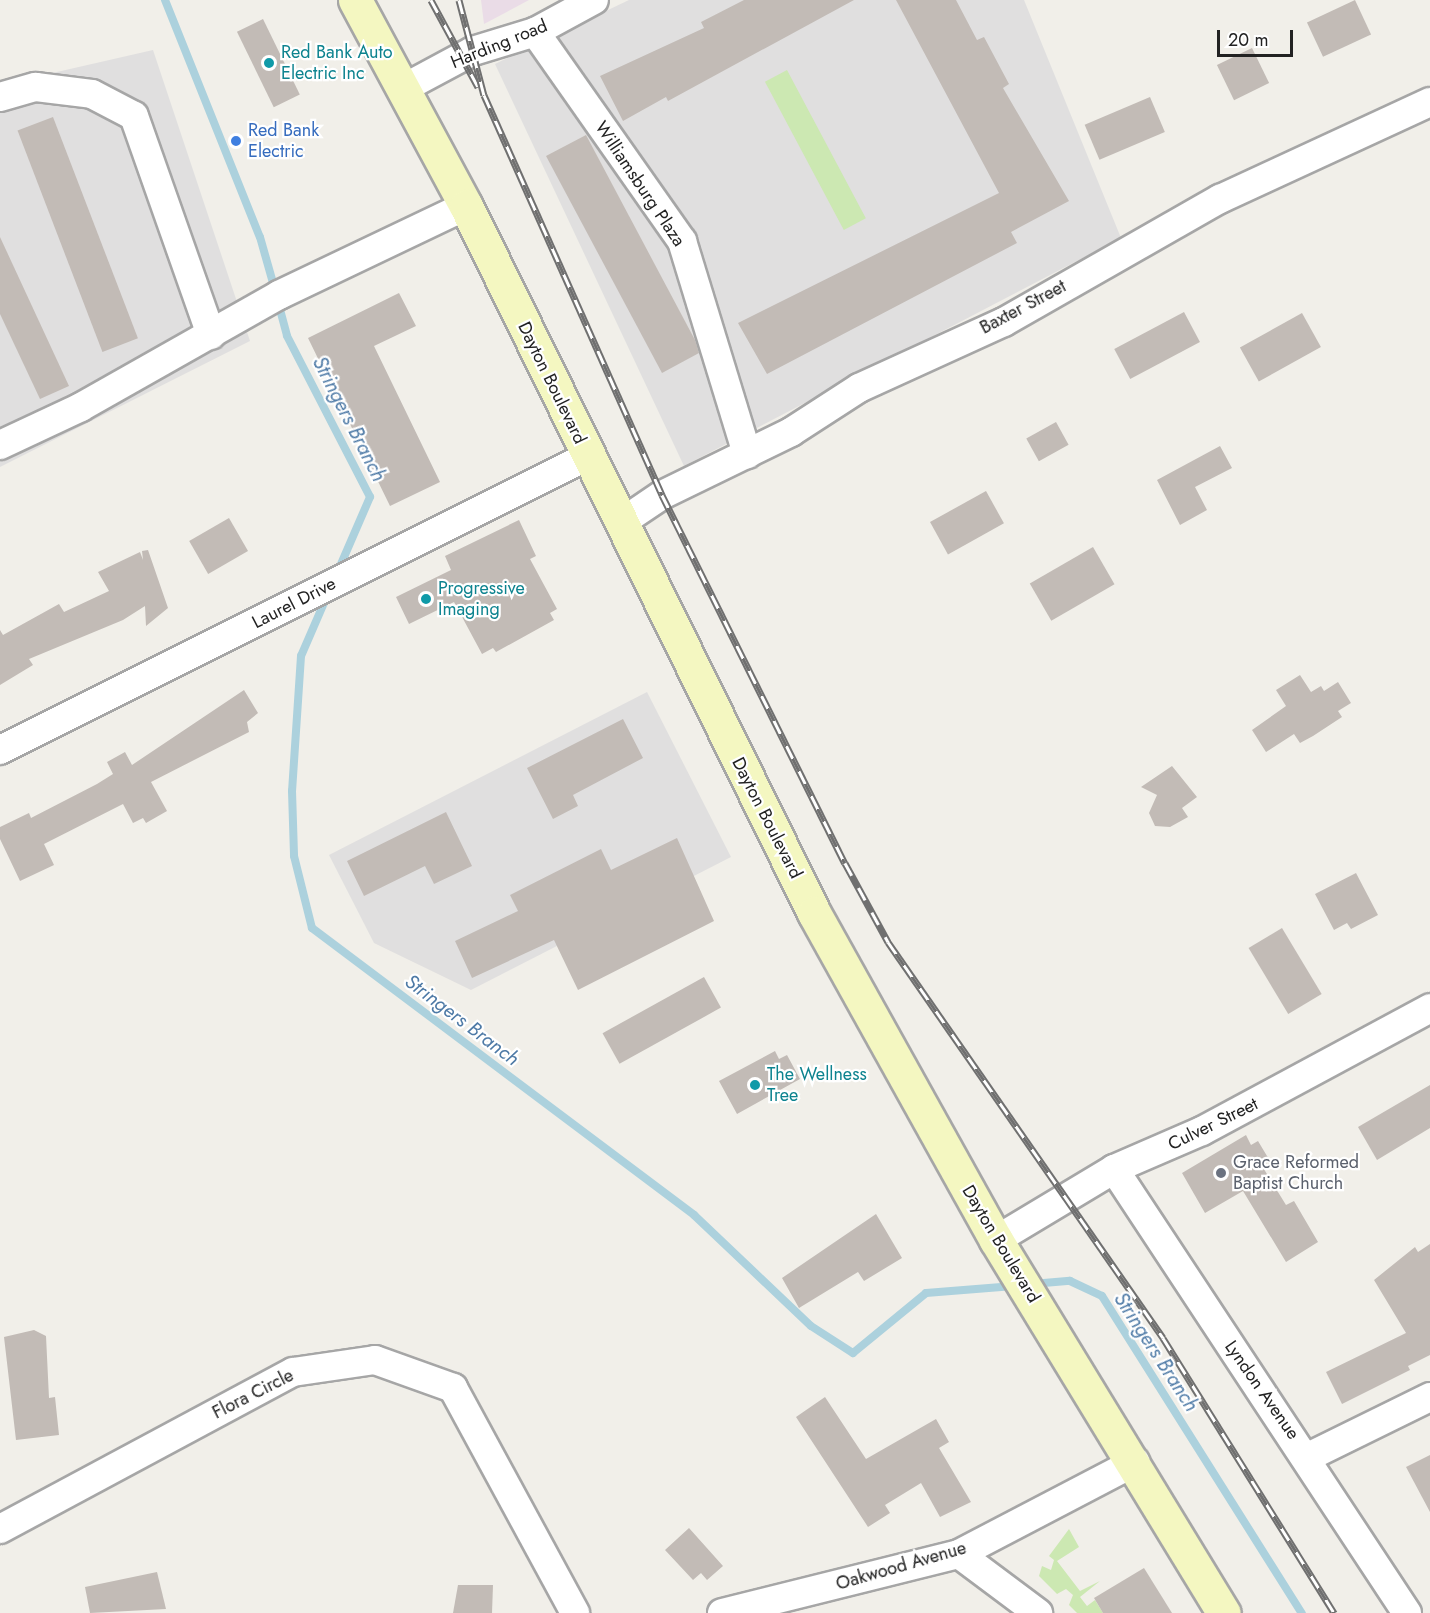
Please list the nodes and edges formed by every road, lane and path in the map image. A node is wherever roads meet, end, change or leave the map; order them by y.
1 (355, 0) edge
2 (594, 0) edge
3 (535, 32) junction
4 (404, 88) junction
5 (0, 97) edge
6 (1430, 102) edge
7 (466, 206) junction
8 (211, 335) junction
9 (0, 445) edge
10 (747, 453) junction
11 (588, 456) junction
12 (622, 522) junction
13 (0, 750) edge
14 (1430, 1008) edge
15 (1114, 1169) junction
16 (996, 1240) junction
17 (1430, 1397) edge
18 (1308, 1457) junction
19 (1135, 1462) junction
20 (0, 1528) edge
21 (959, 1554) junction
22 (575, 1613) edge
23 (722, 1613) edge
24 (1038, 1613) edge
25 (1224, 1613) edge
26 (1407, 1613) edge

1 - 4 main road, Dayton Boulevard
2 - 3 street, Harding road
3 - 4 street, Harding road
3 - 10 street, Williamsburg Plaza
4 - 7 main road, Dayton Boulevard
5 - 8 street
6 - 10 street, Baxter Street
7 - 8 street
7 - 11 main road, Dayton Boulevard
8 - 9 street
10 - 12 street, Baxter Street
11 - 12 main road, Dayton Boulevard
11 - 13 street, Laurel Drive
12 - 16 main road, Dayton Boulevard
14 - 15 street, Culver Street
15 - 16 street, Culver Street
15 - 18 street, Lyndon Avenue
16 - 19 main road, Dayton Boulevard
17 - 18 street
18 - 26 street, Lyndon Avenue
19 - 21 street, Oakwood Avenue
19 - 25 main road, Dayton Boulevard
20 - 22 street, Flora Circle
21 - 23 street, Oakwood Avenue
21 - 24 street

